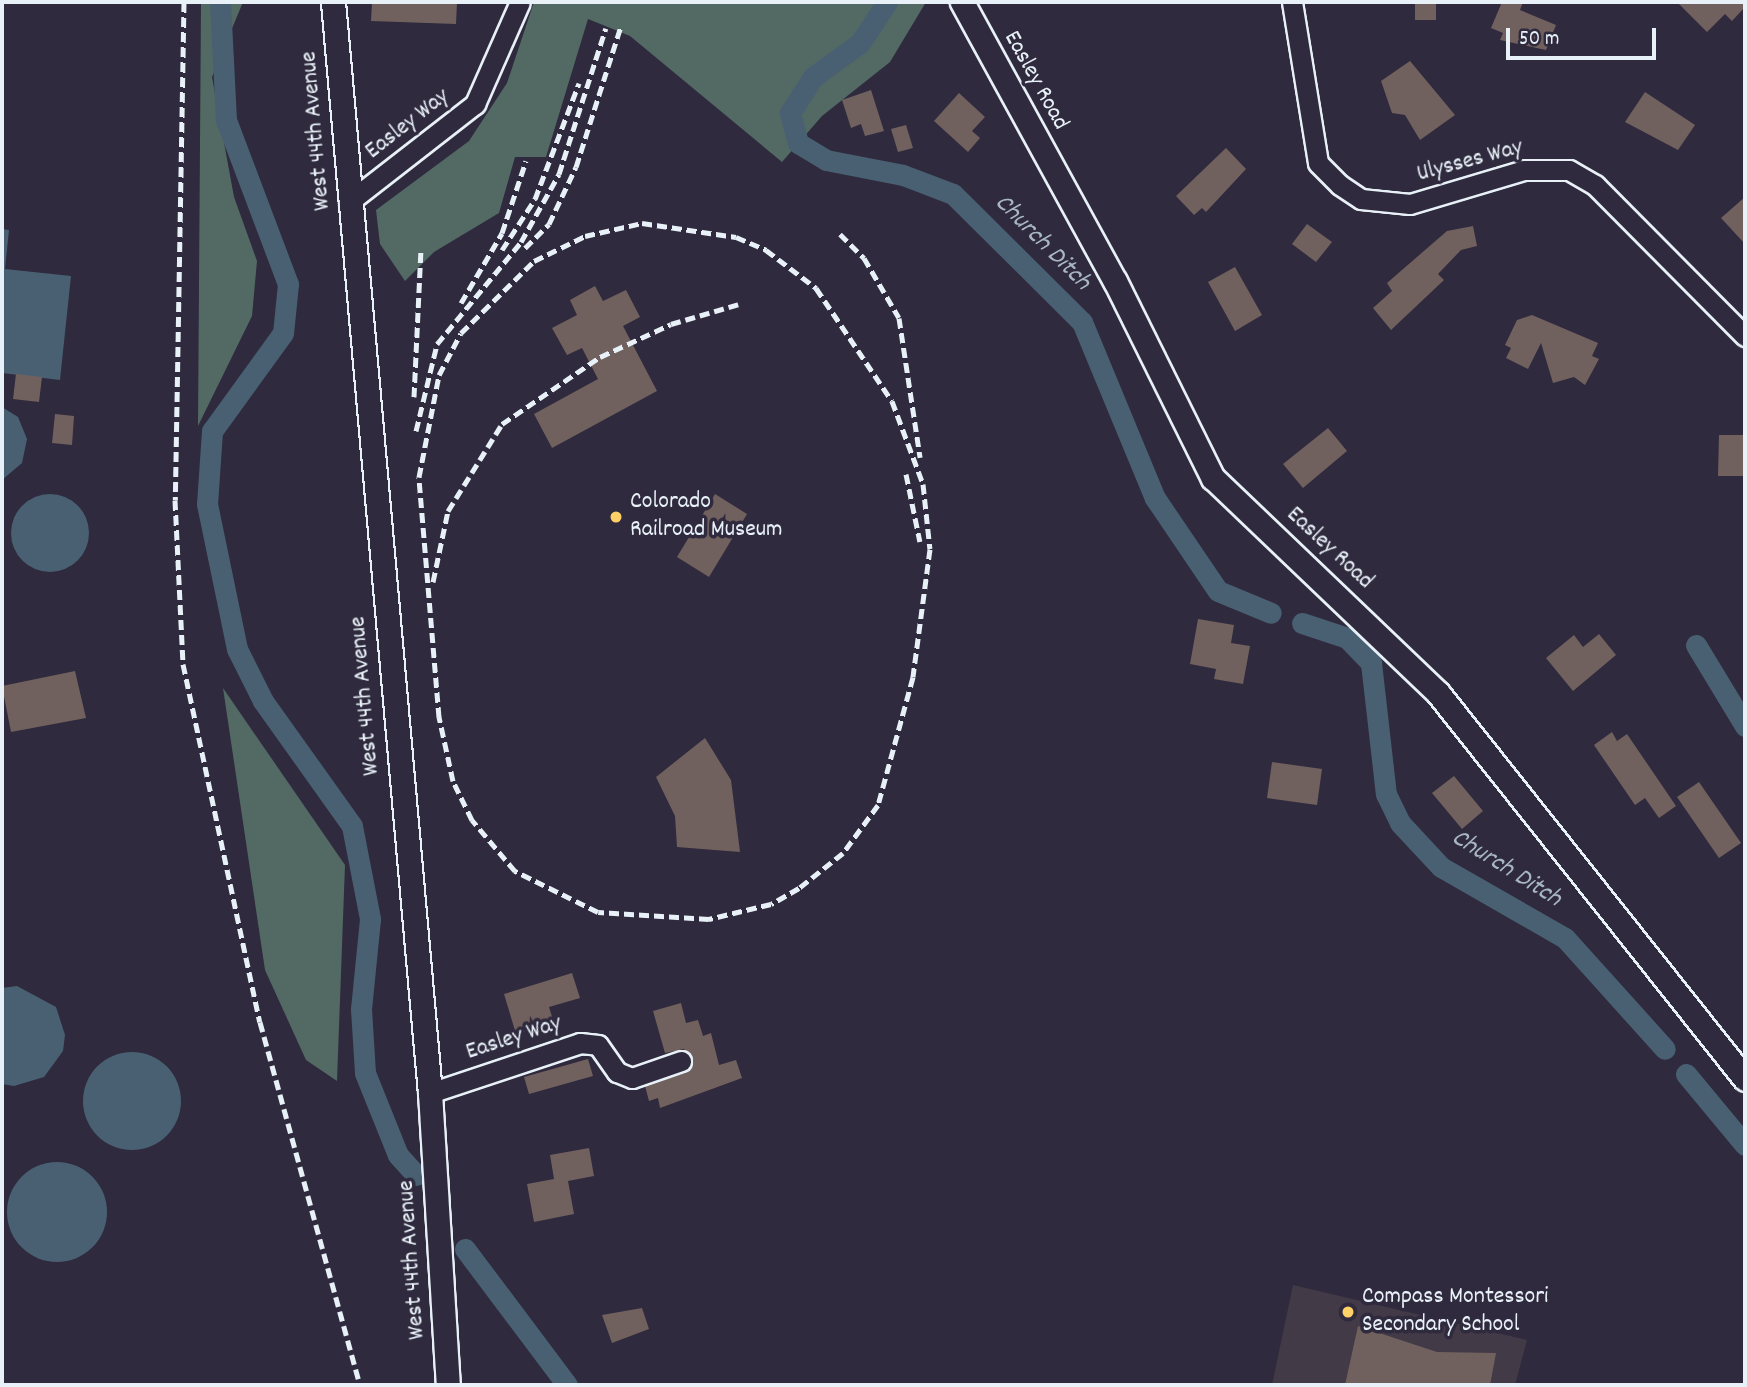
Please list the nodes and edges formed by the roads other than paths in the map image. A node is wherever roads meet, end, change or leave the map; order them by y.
1 (333, 2) edge
2 (520, 2) edge
3 (962, 2) edge
4 (1292, 2) edge
5 (349, 202) junction
6 (1745, 336) edge
7 (681, 1061) dead end
8 (1745, 1079) edge
9 (430, 1093) junction
10 (448, 1385) edge

1 - 5 street, West 44th Avenue
2 - 5 street, Easley Way
3 - 8 street, Easley Road
4 - 6 street, Ulysses Way
5 - 9 street, West 44th Avenue
7 - 9 street, Easley Way
9 - 10 street, West 44th Avenue

